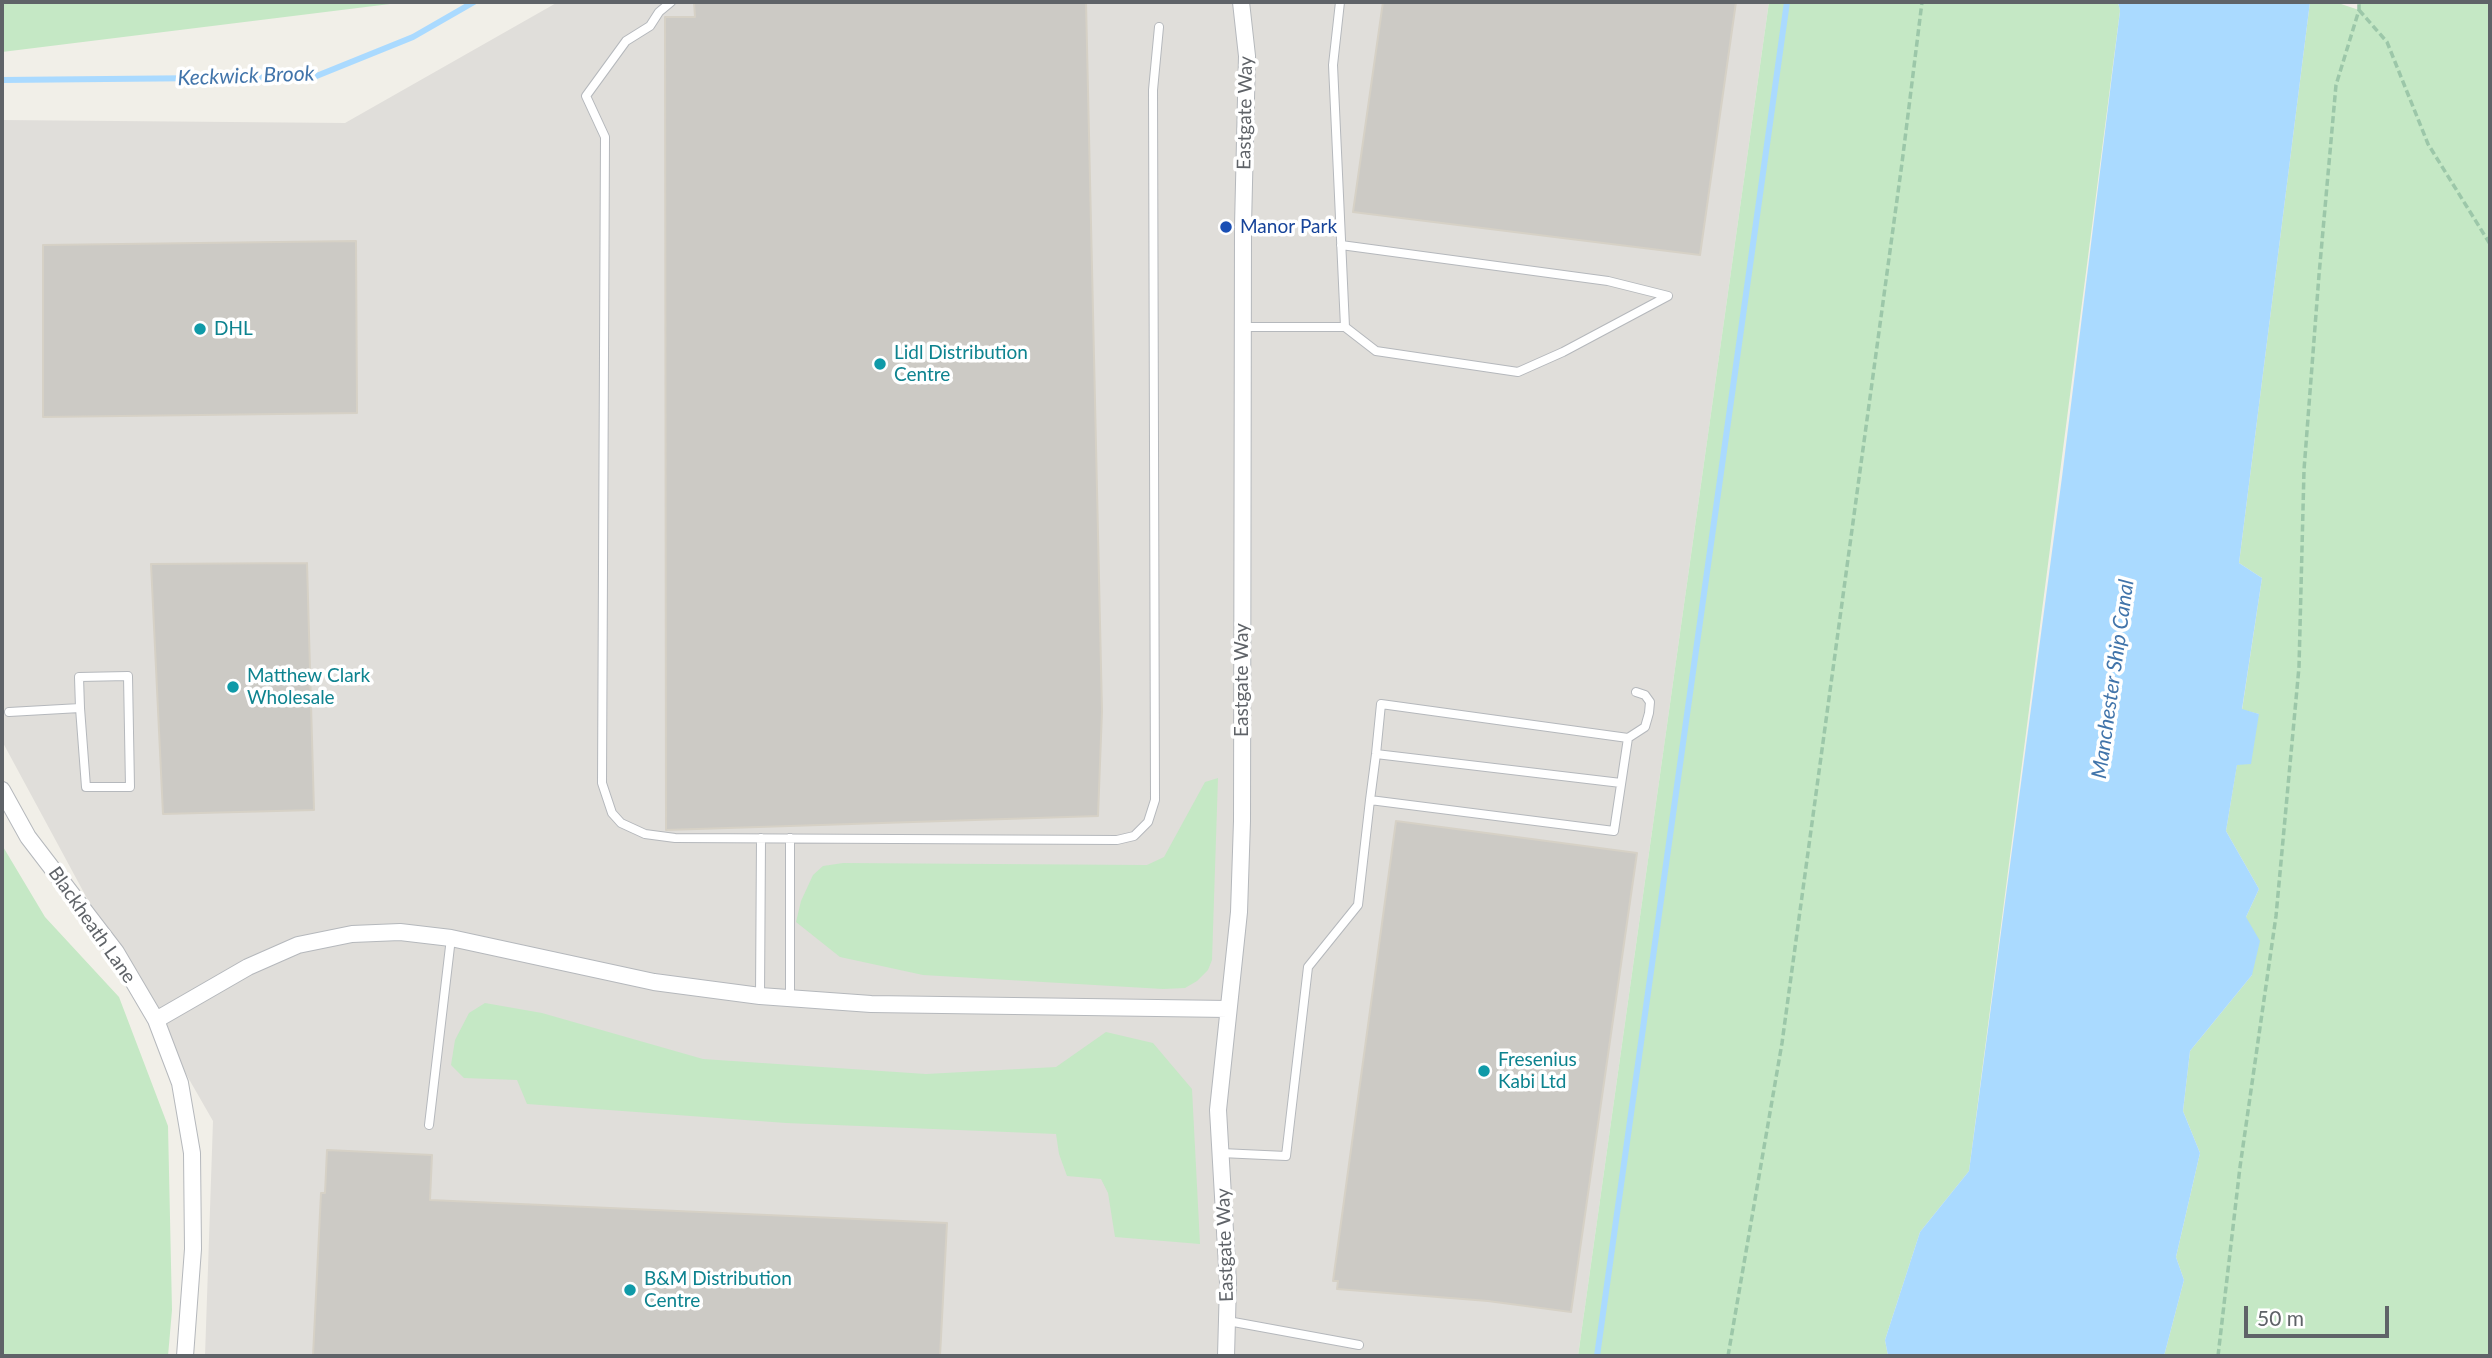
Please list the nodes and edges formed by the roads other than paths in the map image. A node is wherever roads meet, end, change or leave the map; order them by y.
1 (671, 2) edge
2 (1241, 2) edge
3 (1340, 2) edge
4 (1159, 27) dead end
5 (1341, 245) junction
6 (1244, 327) junction
7 (1345, 327) junction
8 (1636, 692) dead end
9 (80, 708) junction
10 (9, 712) dead end
11 (1628, 738) junction
12 (1376, 754) junction
13 (1621, 783) junction
14 (2, 790) edge
15 (1370, 800) junction
16 (761, 838) junction
17 (790, 838) junction
18 (451, 938) junction
19 (760, 996) junction
20 (790, 998) junction
21 (1228, 1009) junction
22 (156, 1020) junction
23 (429, 1125) dead end
24 (1221, 1153) junction
25 (1228, 1321) junction
26 (1359, 1345) dead end
27 (185, 1356) edge
28 (1226, 1356) edge

1 - 16 lane
2 - 6 street, Eastgate Way
3 - 5 lane
4 - 17 lane
5 - 7 lane
5 - 7 lane
6 - 7 lane
6 - 21 street, Eastgate Way
8 - 11 lane
9 - 9 lane
9 - 10 lane
11 - 12 lane
11 - 13 lane
12 - 13 lane
12 - 15 lane
13 - 15 lane
14 - 22 street, Blackheath Lane
15 - 24 lane
16 - 17 lane
16 - 19 lane
17 - 20 lane
18 - 19 street
18 - 22 street
18 - 23 lane
19 - 20 street
20 - 21 street
21 - 24 street, Eastgate Way
22 - 27 street, Blackheath Lane
24 - 25 street, Eastgate Way
25 - 26 lane
25 - 28 street, Eastgate Way

